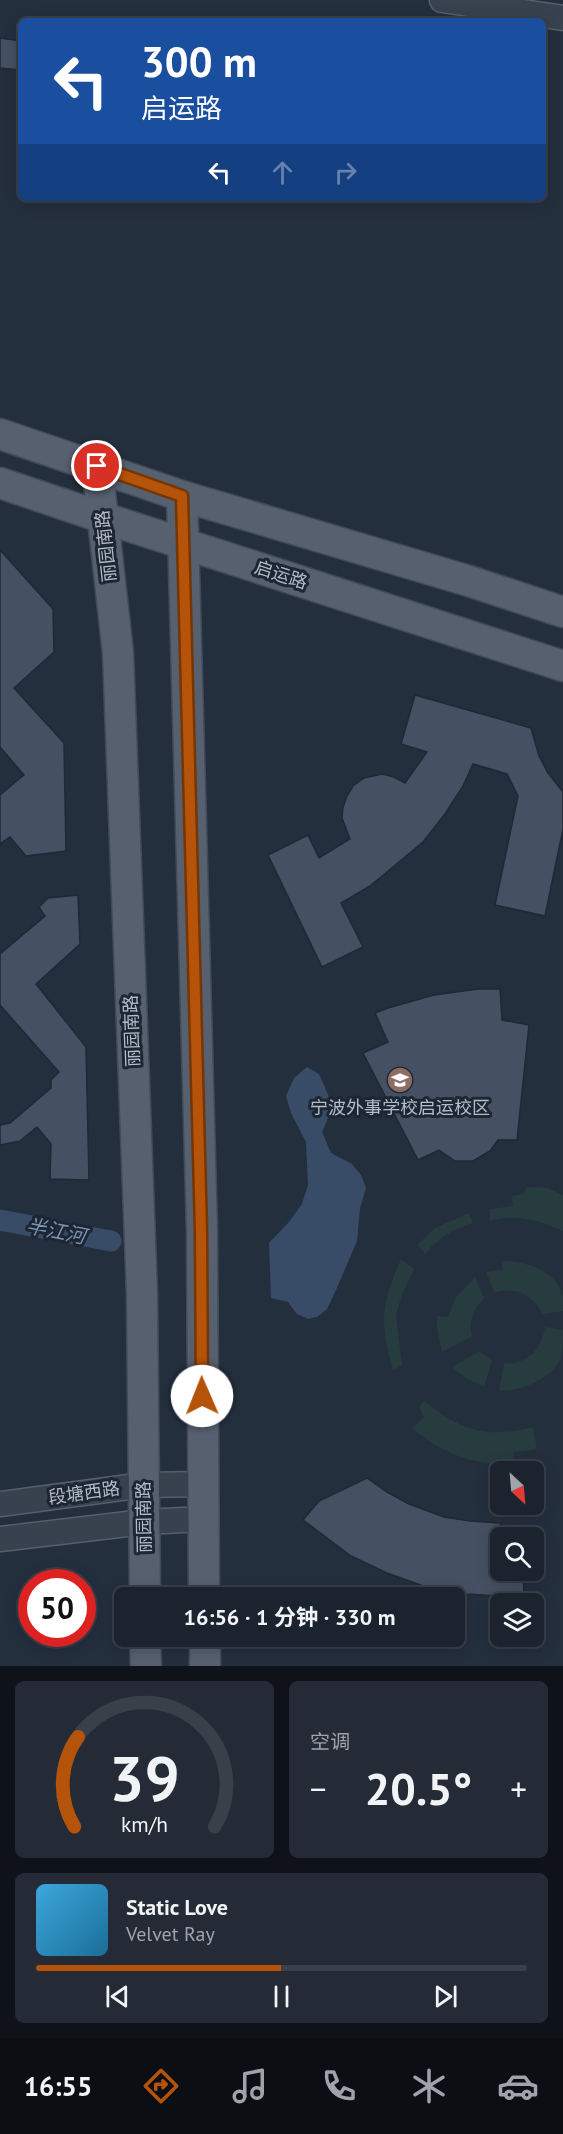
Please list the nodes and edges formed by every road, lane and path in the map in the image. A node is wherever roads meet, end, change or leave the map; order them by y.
1 (442, 0) edge
2 (563, 18) edge
3 (0, 434) edge
4 (97, 466) junction
5 (0, 483) edge
6 (182, 496) junction
7 (104, 518) junction
8 (183, 544) junction
9 (563, 612) edge
10 (563, 666) edge
11 (203, 1484) junction
12 (144, 1485) junction
13 (0, 1504) edge
14 (204, 1519) junction
15 (144, 1522) junction
16 (0, 1539) edge
17 (145, 1587) edge
18 (204, 1587) edge
19 (146, 1647) edge
20 (205, 1647) edge
21 (146, 1666) edge
22 (205, 1666) edge

1 - 2 street
3 - 4 main road
4 - 6 main road
4 - 7 main road, 丽园南路
5 - 7 main road, 启运路
6 - 8 main road
6 - 9 main road
7 - 8 main road, 启运路
7 - 12 main road, 丽园南路
8 - 10 main road, 启运路
8 - 11 main road
11 - 12 street, 段塘西路
11 - 14 main road
12 - 13 street, 段塘西路
12 - 15 main road, 丽园南路
14 - 15 street, 段塘西路
14 - 18 main road
15 - 16 street, 段塘西路
15 - 17 main road, 丽园南路
19 - 21 main road
20 - 22 main road

